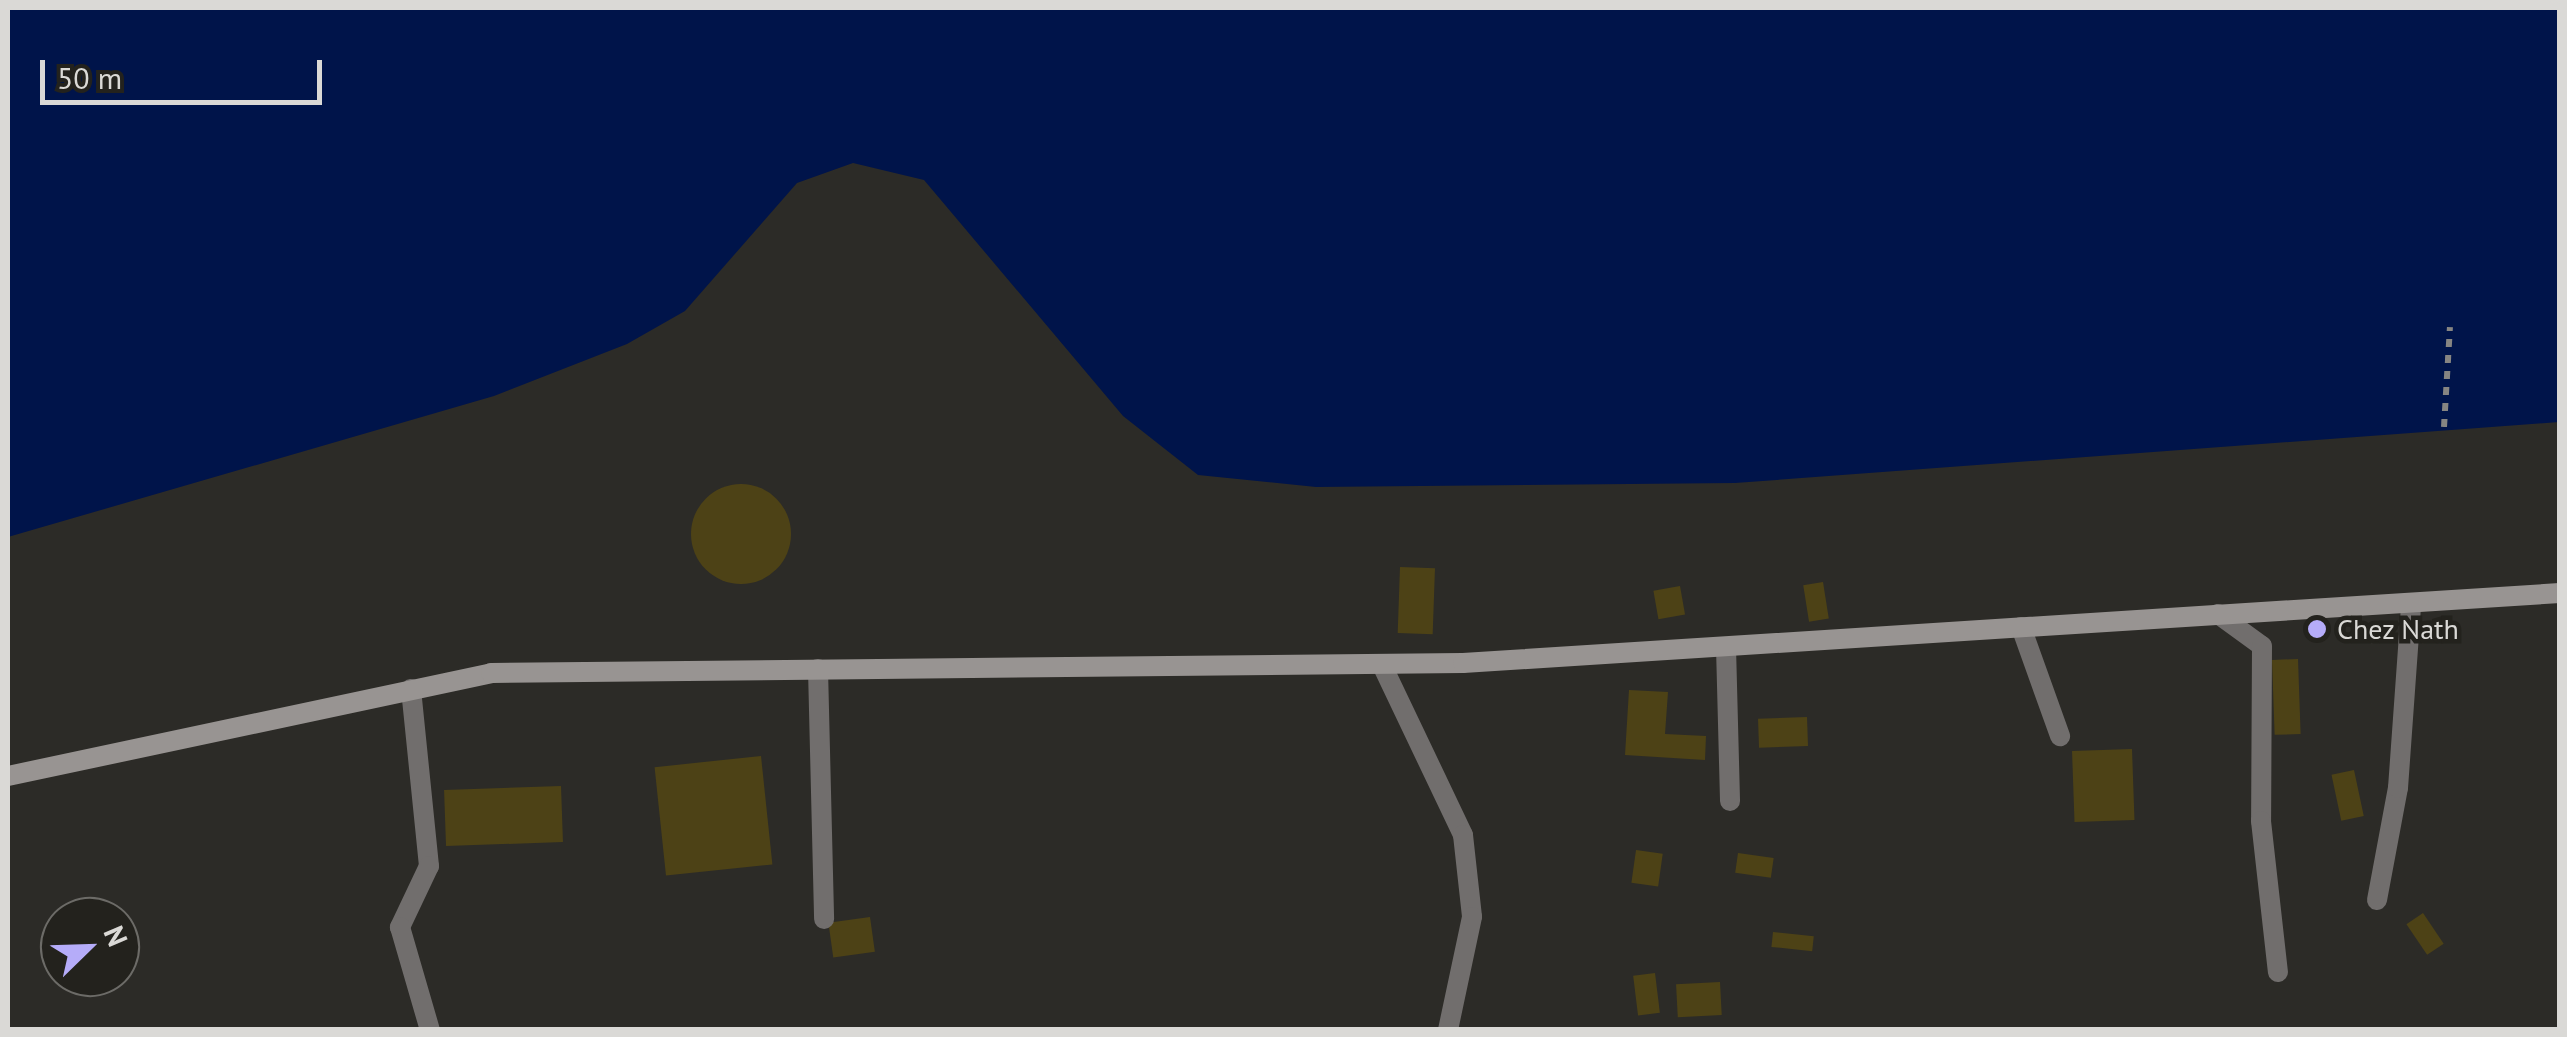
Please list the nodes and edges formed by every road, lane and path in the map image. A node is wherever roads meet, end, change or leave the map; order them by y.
1 (2450, 327) dead end
2 (2444, 426) dead end
3 (2560, 594) edge
4 (2411, 606) junction
5 (2218, 614) junction
6 (2022, 627) junction
7 (1726, 646) junction
8 (1382, 664) junction
9 (818, 669) junction
10 (411, 689) junction
11 (2060, 736) dead end
12 (8, 776) edge
13 (1730, 801) dead end
14 (2377, 900) dead end
15 (824, 919) dead end
16 (2278, 972) dead end
17 (430, 1030) edge
18 (1448, 1030) edge

1 - 2 path
3 - 4 main road
4 - 5 main road
4 - 14 street
5 - 6 main road
5 - 16 street
6 - 7 main road
6 - 11 street
7 - 8 main road
7 - 13 street
8 - 9 main road
8 - 18 street
9 - 10 main road
9 - 15 street
10 - 12 main road
10 - 17 street

